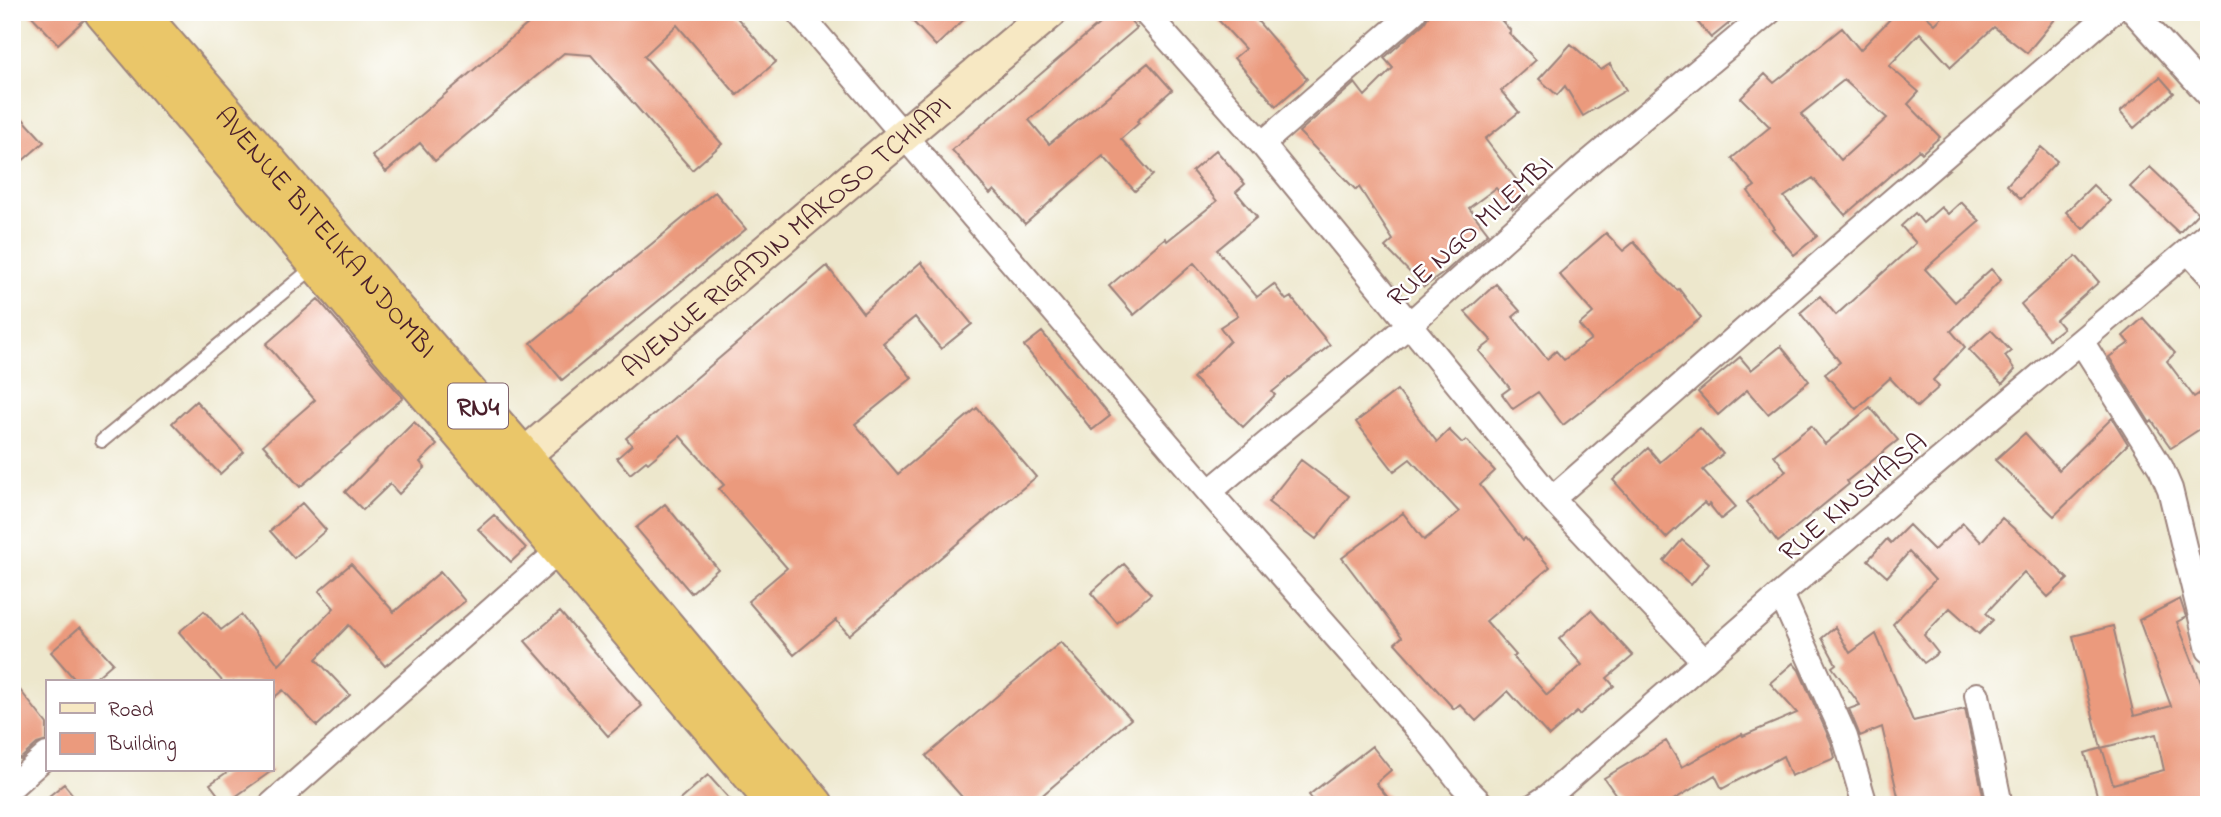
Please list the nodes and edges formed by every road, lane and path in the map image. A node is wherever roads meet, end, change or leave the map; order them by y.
1 (104, 12) edge
2 (137, 12) edge
3 (798, 12) edge
4 (1050, 12) edge
5 (1145, 12) edge
6 (1414, 12) edge
7 (1769, 12) edge
8 (2112, 12) edge
9 (2134, 12) edge
10 (2209, 95) edge
11 (903, 135) junction
12 (1262, 144) junction
13 (2209, 233) edge
14 (2188, 251) junction
15 (318, 264) junction
16 (2209, 274) edge
17 (1410, 324) junction
18 (2081, 341) junction
19 (102, 441) dead end
20 (511, 466) junction
21 (1209, 492) junction
22 (1552, 499) junction
23 (562, 549) junction
24 (1781, 594) junction
25 (2202, 598) edge
26 (2209, 650) edge
27 (1704, 661) junction
28 (1977, 695) dead end
29 (46, 756) edge
30 (12, 786) edge
31 (271, 805) edge
32 (778, 805) edge
33 (814, 805) edge
34 (1482, 805) edge
35 (1535, 805) edge
36 (1865, 805) edge
37 (2000, 805) edge

1 - 15 highway, AVENUE BITELIKA NDOMBI / RN4
2 - 20 highway, AVENUE BITELIKA NDOMBI / RN4
3 - 11 street
4 - 11 street, AVENUE RIGADIN MAKOSO TCHIAPI
5 - 12 street
6 - 12 street
7 - 17 street, RUE NGO MILEMBI
8 - 22 street
9 - 10 street
11 - 20 street, AVENUE RIGADIN MAKOSO TCHIAPI
11 - 21 street
12 - 17 street
13 - 14 street, RUE KINSHASA
14 - 16 street
14 - 18 street, RUE KINSHASA
15 - 19 lane
15 - 20 highway, AVENUE BITELIKA NDOMBI / RN4
17 - 21 street, RUE NGO MILEMBI
17 - 22 street
18 - 24 street, RUE KINSHASA
18 - 25 street
20 - 23 highway, AVENUE BITELIKA NDOMBI / RN4
20 - 33 highway, AVENUE BITELIKA NDOMBI / RN4
21 - 34 street
22 - 27 street
23 - 31 street
23 - 32 highway, AVENUE BITELIKA NDOMBI / RN4
24 - 27 street, RUE KINSHASA
24 - 36 street
25 - 26 street
27 - 35 street, RUE KINSHASA
28 - 37 street
29 - 30 street

